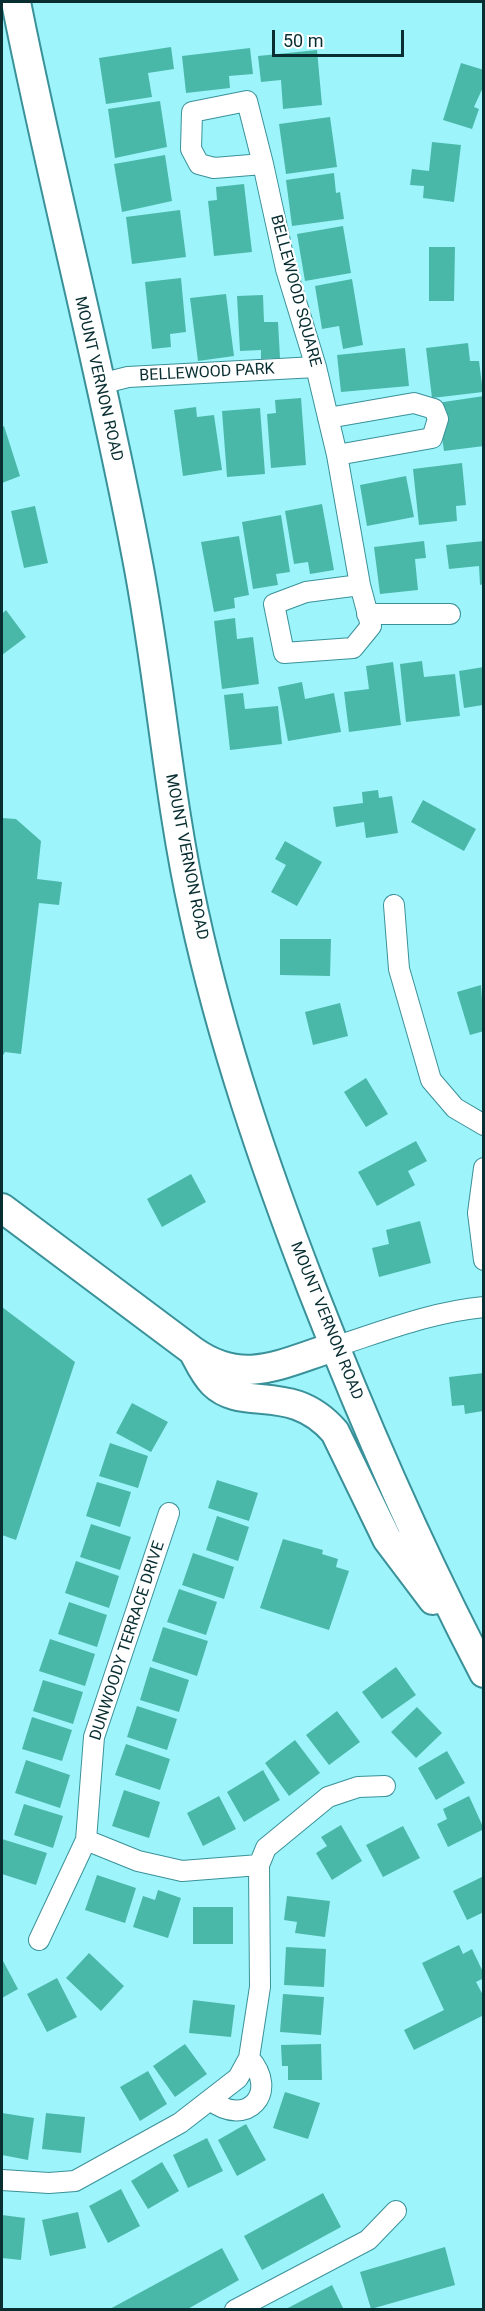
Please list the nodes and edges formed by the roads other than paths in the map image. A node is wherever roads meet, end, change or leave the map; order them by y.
1 (16, 2) edge
2 (263, 164) dead end
3 (316, 367) junction
4 (100, 384) junction
5 (328, 418) junction
6 (337, 455) junction
7 (360, 585) junction
8 (367, 614) junction
9 (450, 614) dead end
10 (394, 905) dead end
11 (483, 1125) edge
12 (483, 1168) edge
13 (2, 1208) edge
14 (483, 1260) edge
15 (483, 1306) edge
16 (334, 1347) junction
17 (194, 1351) junction
18 (169, 1513) dead end
19 (458, 1625) junction
20 (483, 1673) edge
21 (385, 1786) dead end
22 (86, 1840) junction
23 (259, 1865) junction
24 (39, 1940) dead end
25 (249, 2058) junction
26 (210, 2100) junction
27 (2, 2180) edge
28 (396, 2211) dead end
29 (235, 2310) edge

1 - 4 street, MOUNT VERNON ROAD
2 - 3 street, BELLEWOOD SQUARE
3 - 4 street, BELLEWOOD PARK
3 - 5 street, BELLEWOOD SQUARE
4 - 16 street, MOUNT VERNON ROAD
5 - 6 street, BELLEWOOD SQUARE
5 - 6 street
6 - 7 street, BELLEWOOD SQUARE
7 - 8 street, BELLEWOOD SQUARE
7 - 8 street, BELLEWOOD SQUARE
8 - 9 street
10 - 11 street
12 - 14 street
13 - 17 street
15 - 16 street
16 - 17 street
16 - 19 street, MOUNT VERNON ROAD
17 - 19 street
18 - 22 street, DUNWOODY TERRACE DRIVE
19 - 20 street, MOUNT VERNON ROAD
21 - 23 street
22 - 23 street
22 - 24 street, DUNWOODY TERRACE DRIVE
23 - 25 street
25 - 26 street
25 - 26 street
26 - 27 street
28 - 29 street

